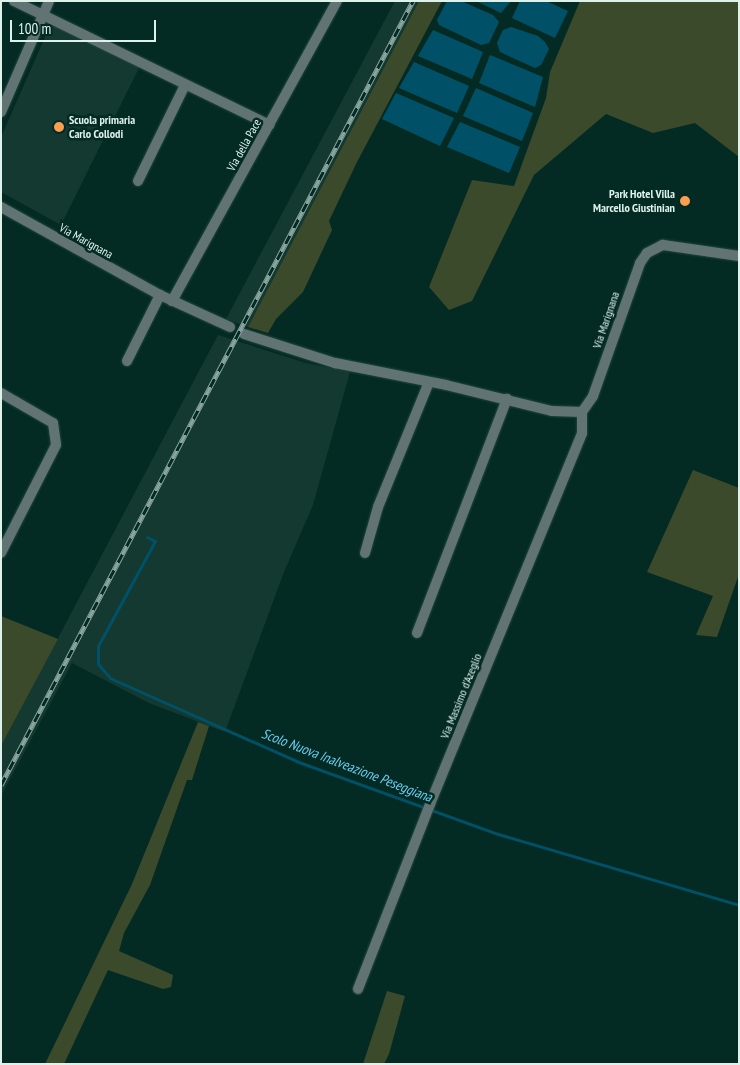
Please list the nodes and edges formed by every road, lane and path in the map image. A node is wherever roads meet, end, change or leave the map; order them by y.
1 (14, 1) edge
2 (49, 1) edge
3 (337, 1) edge
4 (42, 16) junction
5 (186, 85) junction
6 (1, 112) edge
7 (269, 125) junction
8 (138, 180) dead end
9 (1, 207) edge
10 (739, 256) edge
11 (160, 295) junction
12 (175, 296) junction
13 (230, 327) dead end
14 (244, 334) dead end
15 (127, 361) dead end
16 (429, 382) junction
17 (1, 393) edge
18 (508, 399) junction
19 (582, 412) junction
20 (1, 553) edge
21 (365, 553) dead end
22 (417, 633) dead end
23 (358, 989) dead end

1 - 4 street
2 - 4 street
3 - 7 street, Via della Pace
4 - 5 street
4 - 6 street
5 - 7 street
5 - 8 street
7 - 12 street, Via della Pace
9 - 11 street, Via Marignana
10 - 19 street, Via Marignana
11 - 12 street, Via Marignana
11 - 15 street
12 - 13 street, Via Marignana
14 - 16 street
16 - 18 street
16 - 21 street
17 - 20 street
18 - 19 street
18 - 22 street
19 - 23 street, Via Massimo d'Azeglio

